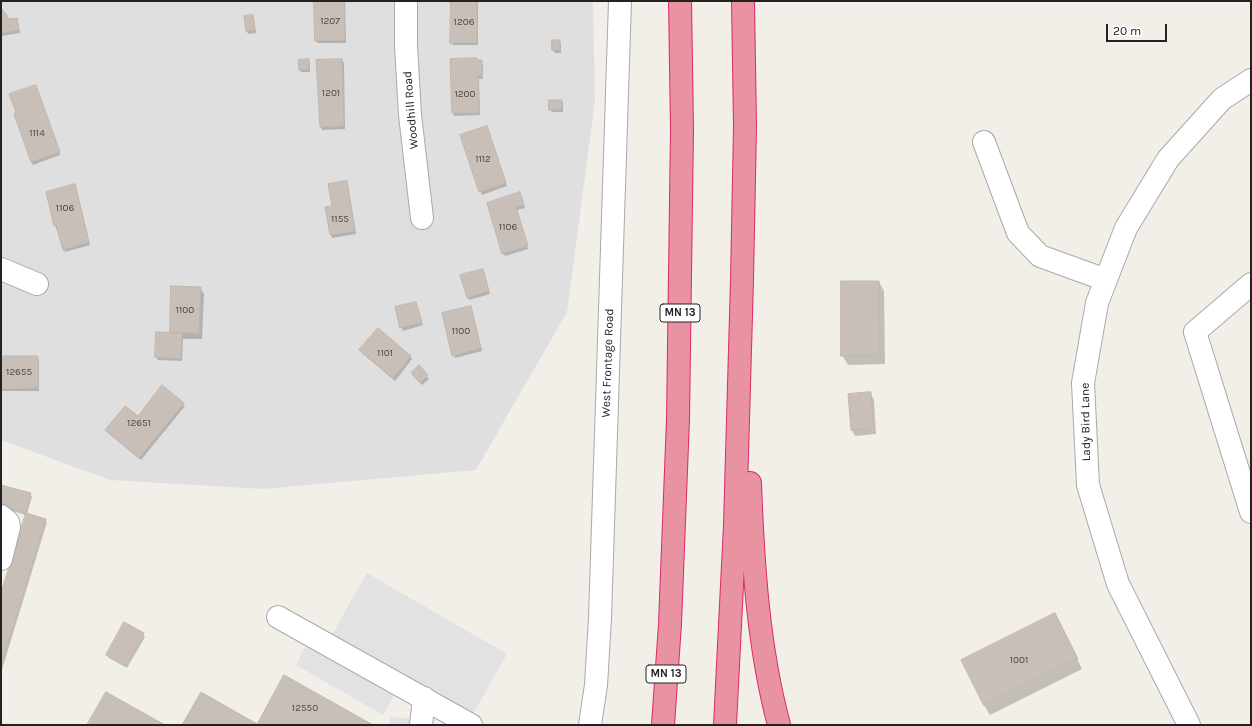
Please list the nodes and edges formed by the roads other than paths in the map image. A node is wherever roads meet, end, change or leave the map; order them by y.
1 (406, 1) edge
2 (620, 1) edge
3 (680, 1) edge
4 (743, 1) edge
5 (1251, 80) edge
6 (984, 142) dead end
7 (422, 218) dead end
8 (1, 269) edge
9 (742, 280) junction
10 (1106, 280) junction
11 (37, 284) dead end
12 (1251, 284) edge
13 (1251, 512) edge
14 (1, 516) edge
15 (1, 559) edge
16 (278, 617) dead end
17 (670, 624) junction
18 (424, 698) junction
19 (421, 725) edge
20 (471, 725) edge
21 (590, 725) edge
22 (651, 725) edge
23 (663, 725) edge
24 (725, 725) edge
25 (779, 725) edge
26 (1189, 725) edge

1 - 7 street, Woodhill Road
2 - 21 street, West Frontage Road
3 - 17 highway, MN 13
4 - 9 highway
5 - 10 street, Lady Bird Lane
6 - 10 street
8 - 11 street
9 - 24 highway
9 - 25 highway
10 - 26 street, Lady Bird Lane
12 - 13 street
14 - 15 street
16 - 18 street
17 - 22 highway
17 - 23 highway, MN 13
18 - 19 street
18 - 20 street

